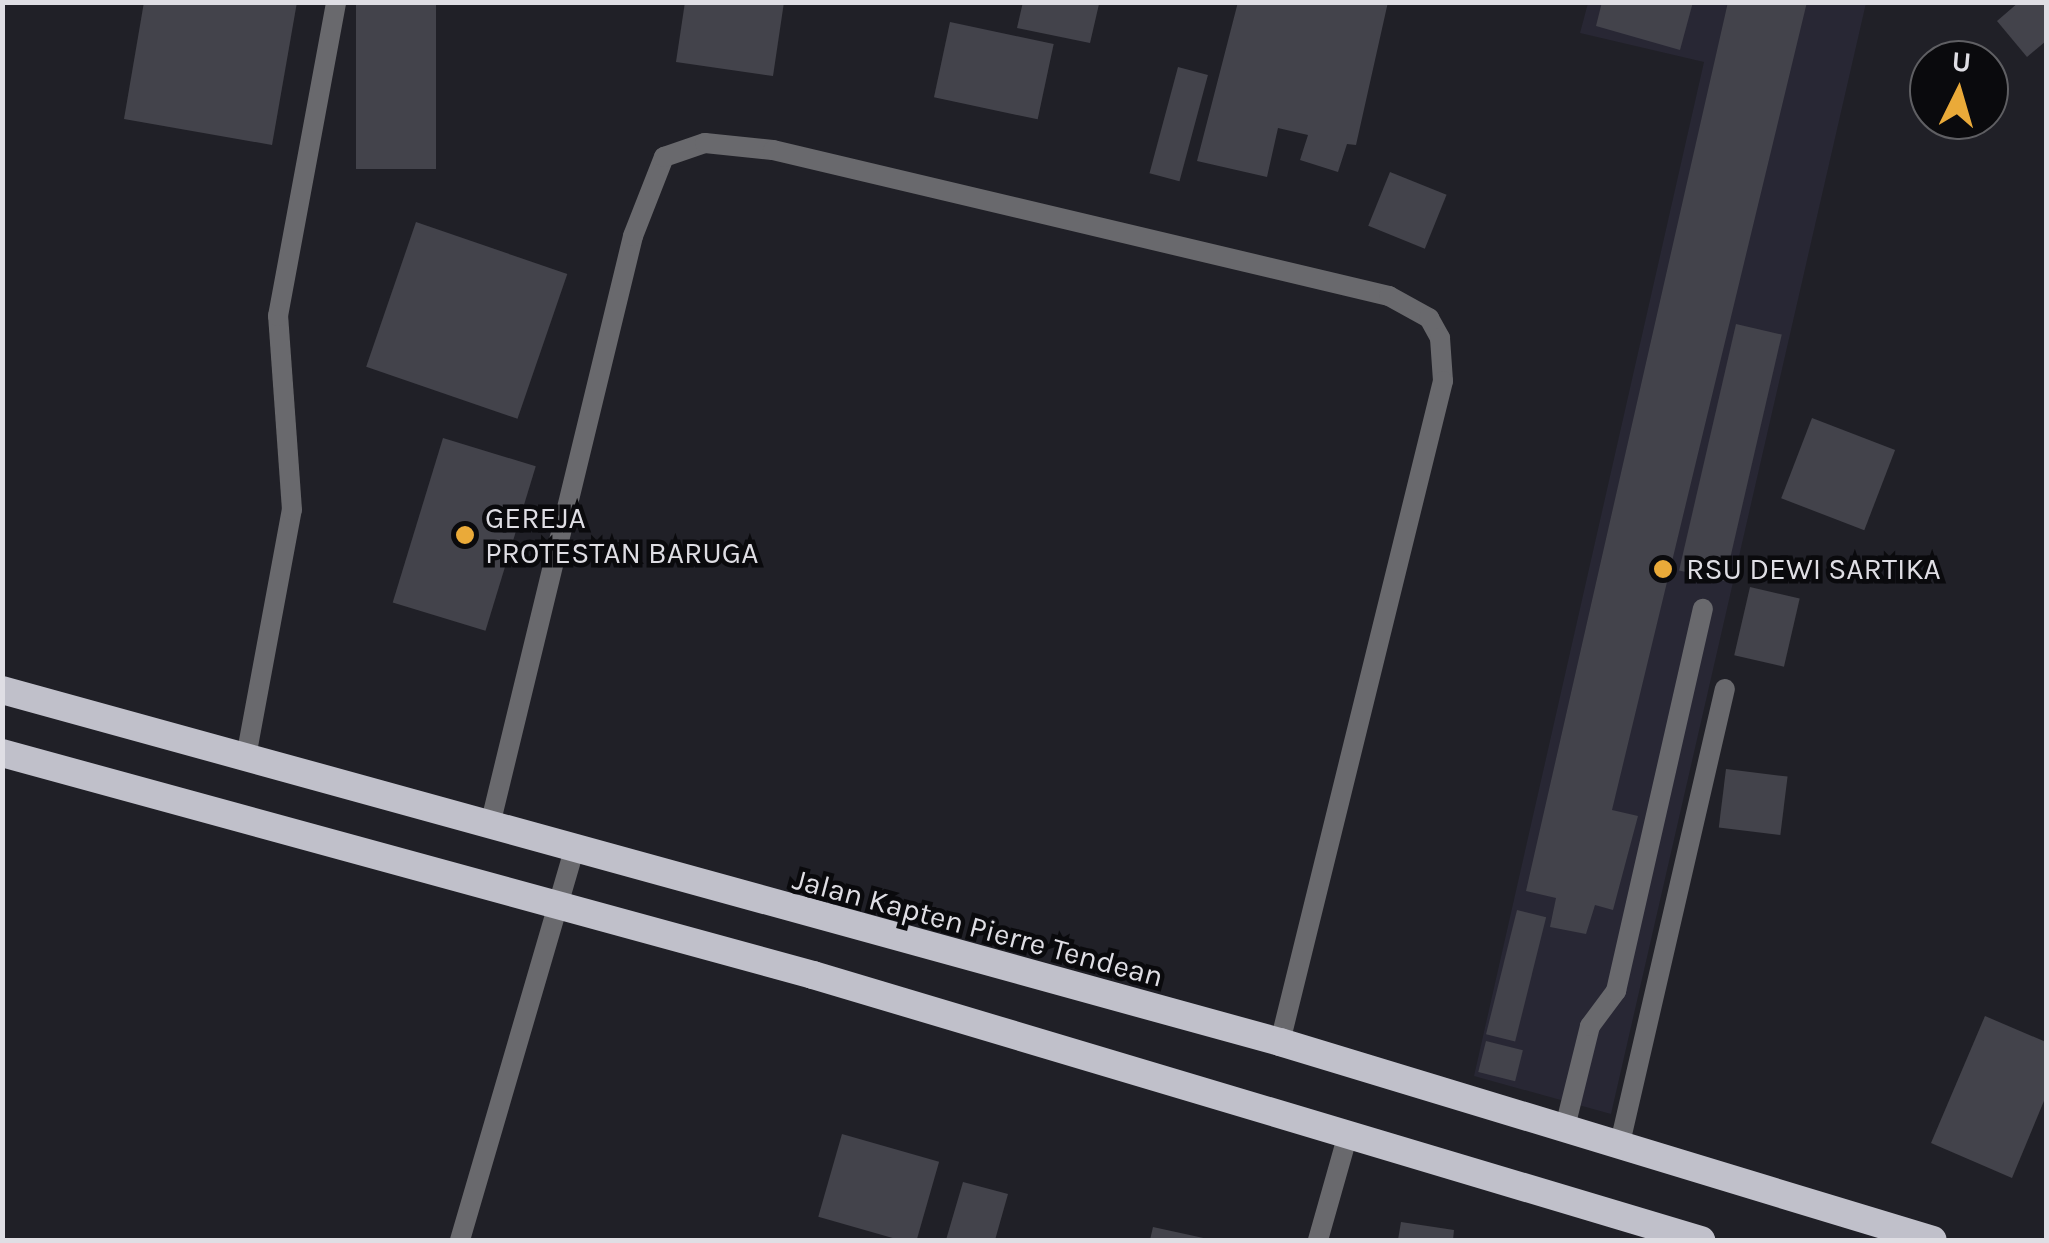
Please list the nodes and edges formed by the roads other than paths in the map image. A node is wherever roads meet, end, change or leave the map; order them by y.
1 (336, 2) edge
2 (1703, 609) dead end
3 (1725, 689) dead end
4 (2, 690) edge
5 (2, 752) edge
6 (246, 757) junction
7 (490, 825) junction
8 (574, 849) junction
9 (559, 905) junction
10 (1280, 1042) junction
11 (1565, 1127) junction
12 (1348, 1134) junction
13 (1620, 1144) junction
14 (1668, 1236) edge
15 (460, 1240) edge
16 (1318, 1240) edge
17 (1701, 1240) edge
18 (1933, 1240) edge

1 - 6 street
2 - 11 street
3 - 13 street
4 - 6 highway, Jalan Kapten Pierre Tendean
5 - 9 highway
6 - 7 highway, Jalan Kapten Pierre Tendean
7 - 8 highway, Jalan Kapten Pierre Tendean
7 - 10 street
8 - 9 street
8 - 10 highway, Jalan Kapten Pierre Tendean
9 - 12 highway
9 - 15 street
10 - 11 highway, Jalan Kapten Pierre Tendean
11 - 13 highway, Jalan Kapten Pierre Tendean
12 - 14 highway
12 - 16 street
13 - 18 highway, Jalan Kapten Pierre Tendean
14 - 17 highway

